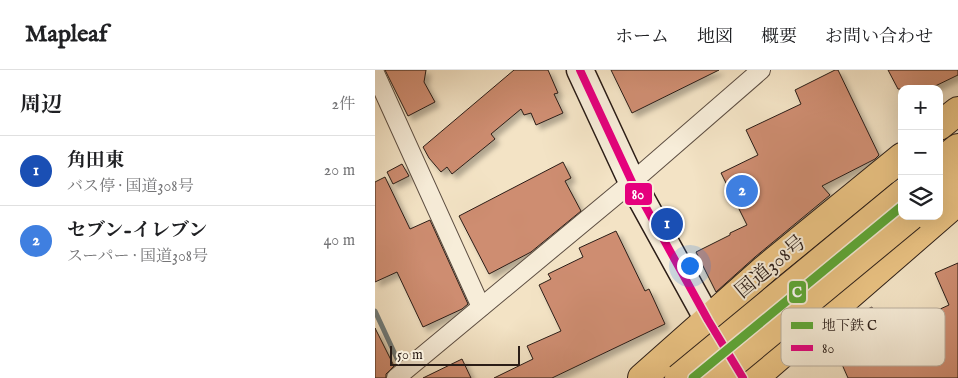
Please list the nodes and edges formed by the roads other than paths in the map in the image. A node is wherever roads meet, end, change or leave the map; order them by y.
1 (580, 70) edge
2 (761, 70) edge
3 (375, 73) edge
4 (381, 102) edge
5 (958, 111) edge
6 (943, 123) edge
7 (958, 148) edge
8 (898, 160) edge
9 (943, 160) edge
10 (958, 177) edge
11 (632, 182) junction
12 (943, 190) edge
13 (898, 197) edge
14 (958, 201) edge
15 (906, 220) edge
16 (481, 307) junction
17 (800, 308) edge
18 (835, 308) edge
19 (707, 320) junction
20 (781, 323) edge
21 (781, 355) edge
22 (396, 378) edge
23 (642, 378) edge
24 (679, 378) edge
25 (715, 378) edge
26 (743, 378) edge
27 (754, 378) edge

1 - 11 street
2 - 11 street
3 - 4 street
4 - 16 street
5 - 6 highway
7 - 9 highway
8 - 19 highway, 国道308号
10 - 12 highway
11 - 16 street
11 - 19 street
13 - 24 highway, bridge
14 - 18 highway
15 - 17 highway, bridge
16 - 22 street
19 - 23 highway, 国道308号
19 - 26 street
20 - 25 highway, bridge
21 - 27 highway

